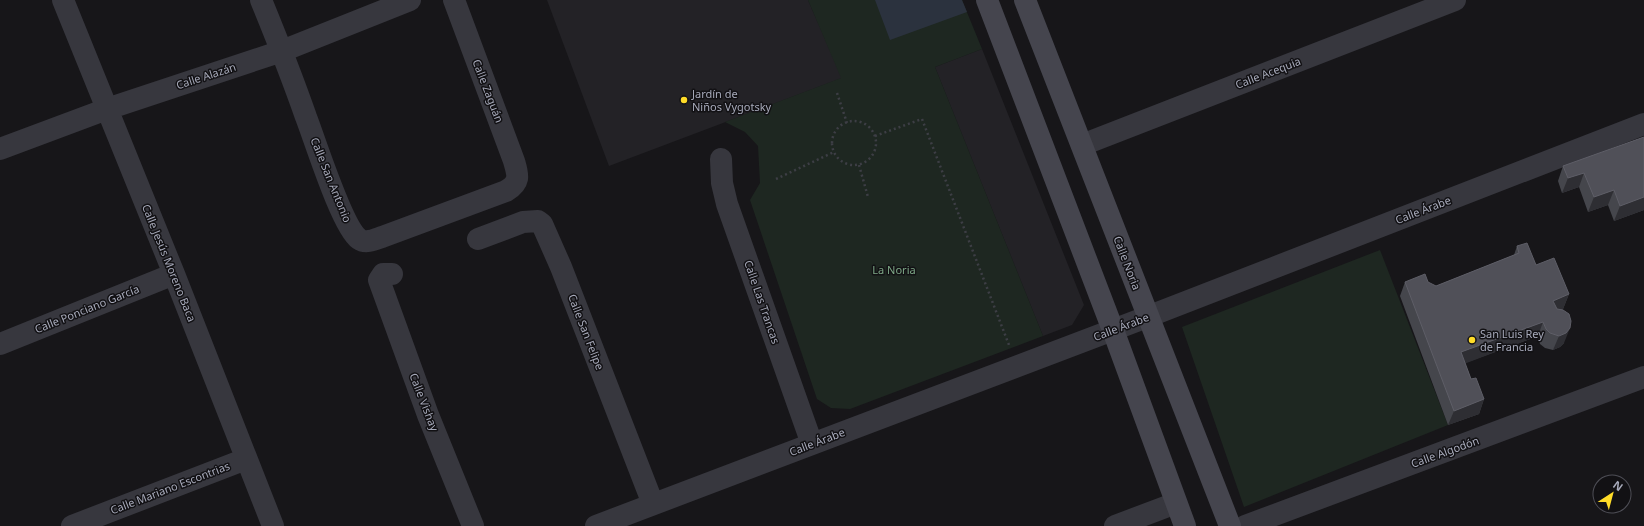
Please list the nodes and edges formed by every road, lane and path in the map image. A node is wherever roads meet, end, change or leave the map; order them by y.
1 (63, 0) edge
2 (261, 0) edge
3 (410, 0) edge
4 (454, 0) edge
5 (987, 0) edge
6 (1025, 0) edge
7 (1455, 0) edge
8 (282, 51) junction
9 (837, 93) dead end
10 (107, 109) junction
11 (847, 122) junction
12 (1644, 124) edge
13 (875, 136) junction
14 (1082, 145) junction
15 (0, 149) edge
16 (834, 152) junction
17 (721, 159) dead end
18 (859, 165) junction
19 (776, 179) dead end
20 (515, 183) joint
21 (868, 197) dead end
22 (478, 239) dead end
23 (174, 274) junction
24 (386, 275) dead end
25 (1147, 317) junction
26 (1113, 330) junction
27 (0, 344) edge
28 (1017, 366) junction
29 (1644, 377) edge
30 (812, 444) junction
31 (246, 459) junction
32 (1176, 503) junction
33 (652, 504) junction
34 (72, 526) edge
35 (273, 526) edge
36 (473, 526) edge
37 (596, 526) edge
38 (1115, 526) edge
39 (1185, 526) edge
40 (1230, 526) edge
41 (1245, 526) edge

1 - 10 street, Calle Jesús Moreno Baca
2 - 8 street
3 - 8 street, Calle Alazán
4 - 20 street, Calle Zaguán
5 - 26 street
6 - 14 street, Calle Noria
7 - 14 street, Calle Acequia
8 - 10 street, Calle Alazán
8 - 20 street, Calle San Antonio
9 - 11 path
10 - 15 street, Calle Alazán
10 - 23 street, Calle Jesús Moreno Baca
11 - 13 path
11 - 16 path
12 - 25 street, Calle Árabe
13 - 18 path
13 - 28 path
14 - 25 street, Calle Noria
16 - 18 path
16 - 19 path
17 - 30 street, Calle Las Trancas
18 - 21 path
22 - 33 street, Calle San Felipe
23 - 27 street, Calle Ponciano García
23 - 31 street, Calle Jesús Moreno Baca
24 - 36 street, Calle Vishay
25 - 26 street, Calle Árabe
25 - 40 street, Calle Noria
26 - 28 street, Calle Árabe
26 - 32 street
28 - 30 street, Calle Árabe
29 - 41 street, Calle Algodón
30 - 33 street, Calle Árabe
31 - 34 street, Calle Mariano Escontrias
31 - 35 street, Calle Jesús Moreno Baca
32 - 38 street
32 - 39 street
33 - 37 street, Calle Árabe

